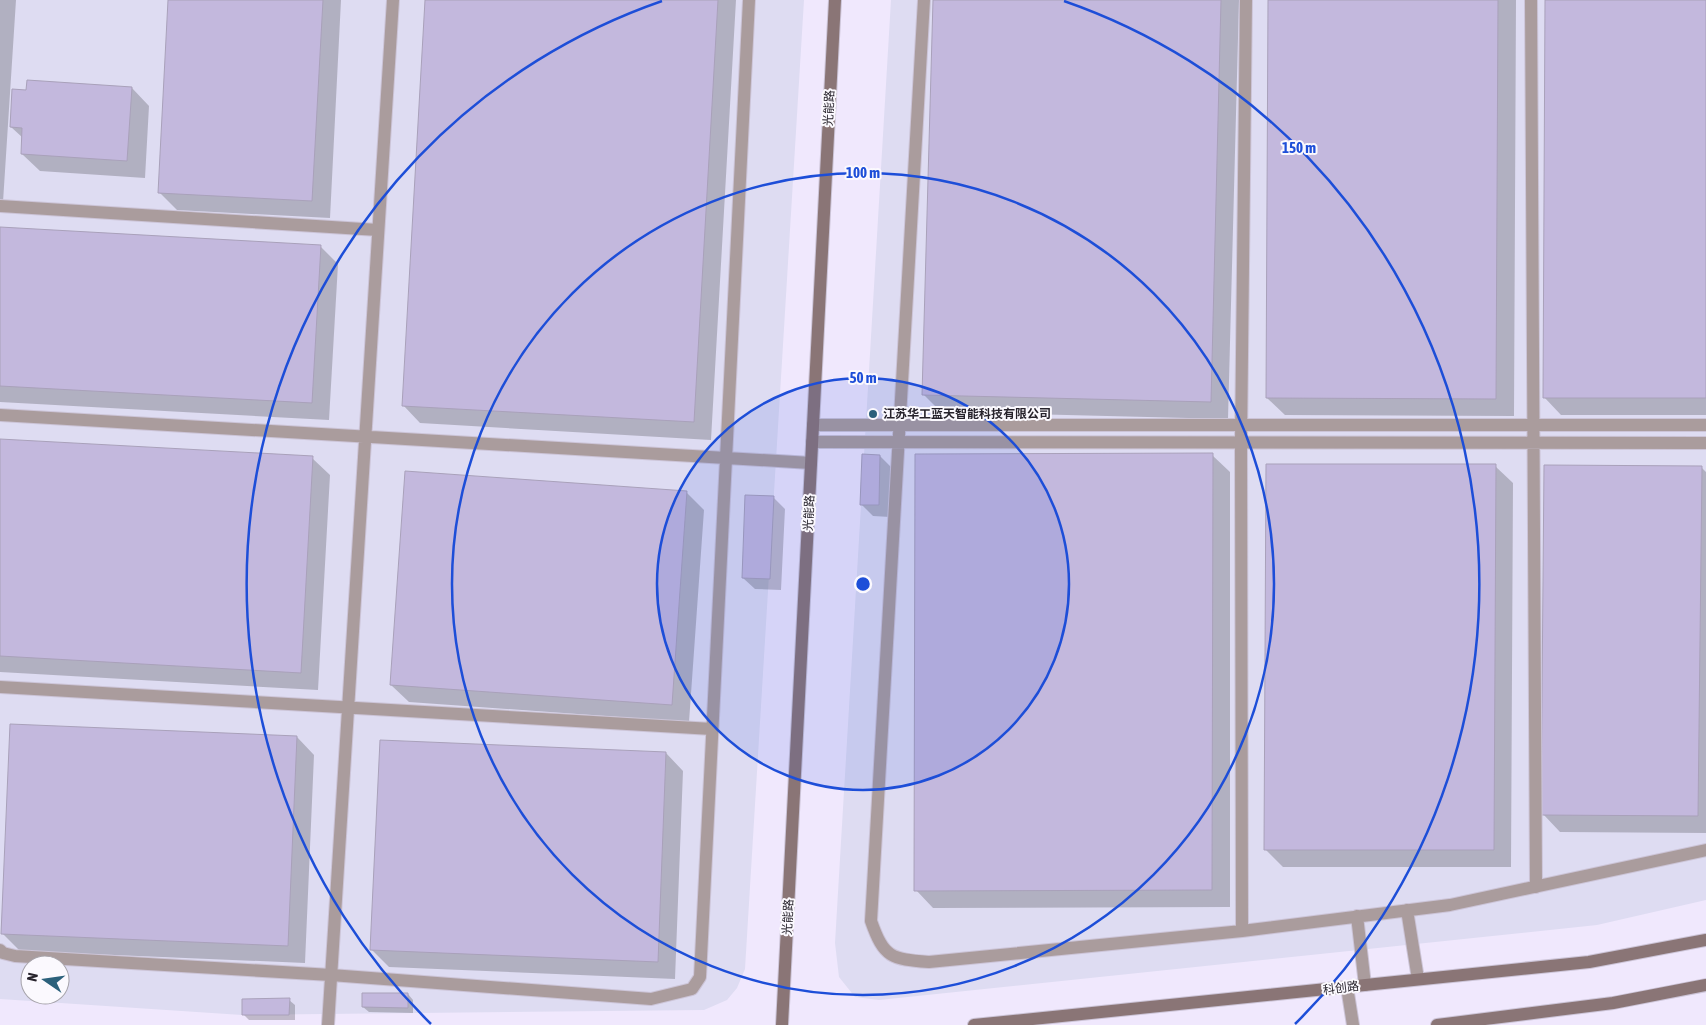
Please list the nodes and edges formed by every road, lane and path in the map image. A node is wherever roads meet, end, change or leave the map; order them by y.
1 (393, 0) edge
2 (749, 0) edge
3 (835, 0) edge
4 (924, 0) edge
5 (1246, 0) edge
6 (1531, 0) edge
7 (0, 206) edge
8 (378, 230) junction
9 (0, 415) edge
10 (813, 425) junction
11 (901, 425) junction
12 (1241, 425) junction
13 (1533, 425) junction
14 (1706, 426) edge
15 (366, 438) junction
16 (812, 442) junction
17 (899, 443) junction
18 (1241, 443) junction
19 (1533, 443) junction
20 (1706, 443) edge
21 (725, 458) junction
22 (811, 463) junction
23 (0, 686) edge
24 (348, 709) junction
25 (712, 729) junction
26 (1706, 850) edge
27 (1536, 887) junction
28 (1407, 910) junction
29 (1357, 916) junction
30 (1242, 931) junction
31 (1706, 940) edge
32 (0, 950) edge
33 (332, 975) junction
34 (1418, 979) junction
35 (1365, 985) junction
36 (1706, 985) edge
37 (1347, 987) junction
38 (328, 1025) edge
39 (782, 1025) edge
40 (974, 1025) edge
41 (1353, 1025) edge
42 (1437, 1025) edge

1 - 8 lane
2 - 21 lane
3 - 10 street, 光能路
4 - 11 lane
5 - 12 lane
6 - 13 lane
7 - 8 lane
8 - 15 lane
9 - 15 lane
10 - 11 lane
10 - 16 street, 光能路
11 - 12 lane
11 - 17 lane
12 - 13 lane
12 - 18 lane
13 - 14 lane
13 - 19 lane
15 - 21 lane
15 - 24 lane
16 - 17 lane
16 - 22 street, 光能路
17 - 18 lane
17 - 30 lane
18 - 19 lane
18 - 30 lane
19 - 20 lane
19 - 27 lane
21 - 22 lane
21 - 25 lane
22 - 39 street, 光能路
23 - 24 lane
24 - 25 lane
24 - 33 lane
25 - 33 lane
26 - 27 lane
27 - 28 lane
28 - 29 lane
28 - 34 lane
29 - 30 lane
29 - 35 lane
31 - 34 street, 科创路
32 - 33 lane
33 - 38 lane
34 - 35 street, 科创路
35 - 37 street, 科创路
36 - 42 street
37 - 40 street, 科创路
37 - 41 lane

